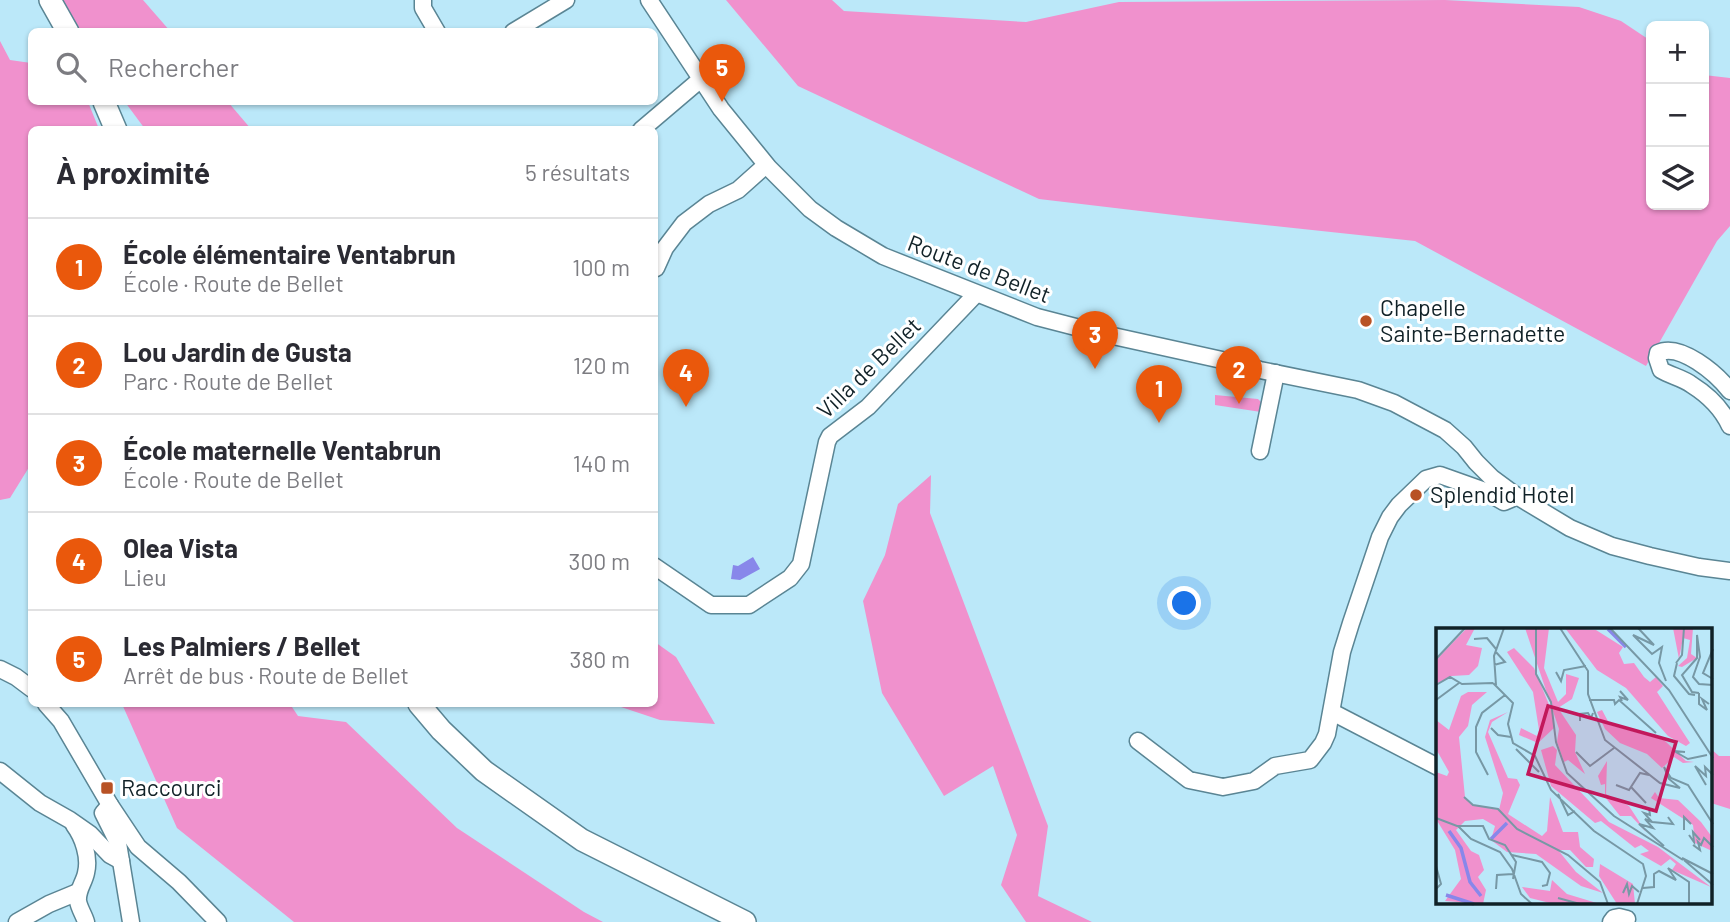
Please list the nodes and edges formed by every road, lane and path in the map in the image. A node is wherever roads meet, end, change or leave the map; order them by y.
1 (50, 0) edge
2 (423, 0) edge
3 (573, 0) edge
4 (649, 0) edge
5 (66, 28) edge
6 (435, 28) edge
7 (520, 28) edge
8 (701, 79) junction
9 (105, 105) edge
10 (114, 126) edge
11 (646, 126) edge
12 (766, 165) junction
13 (658, 264) edge
14 (976, 294) junction
15 (1276, 373) junction
16 (1730, 391) edge
17 (1730, 426) edge
18 (1260, 451) dead end
19 (1515, 495) junction
20 (658, 569) edge
21 (1730, 571) edge
22 (0, 669) edge
23 (28, 687) edge
24 (49, 707) edge
25 (422, 707) edge
26 (1332, 712) junction
27 (1138, 741) dead end
28 (1436, 766) edge
29 (0, 771) edge
30 (110, 804) junction
31 (70, 820) junction
32 (121, 861) junction
33 (78, 892) junction
34 (17, 922) edge
35 (86, 922) edge
36 (131, 922) edge
37 (218, 922) edge
38 (745, 922) edge

1 - 5 main road
2 - 6 street
3 - 7 street
4 - 8 street, Route de Bellet
8 - 11 street
8 - 12 street, Route de Bellet
9 - 10 main road
12 - 13 street
12 - 14 street, Route de Bellet
14 - 15 street, Route de Bellet
14 - 20 street, Villa de Bellet
15 - 18 street
15 - 19 street, Route de Bellet
16 - 17 street
19 - 21 street, Route de Bellet
19 - 26 street
22 - 23 street
24 - 30 street
25 - 38 main road
26 - 27 street
26 - 28 street
29 - 31 street
30 - 32 street
30 - 37 street
31 - 32 street
31 - 33 street
32 - 36 street
33 - 34 street
33 - 35 street

